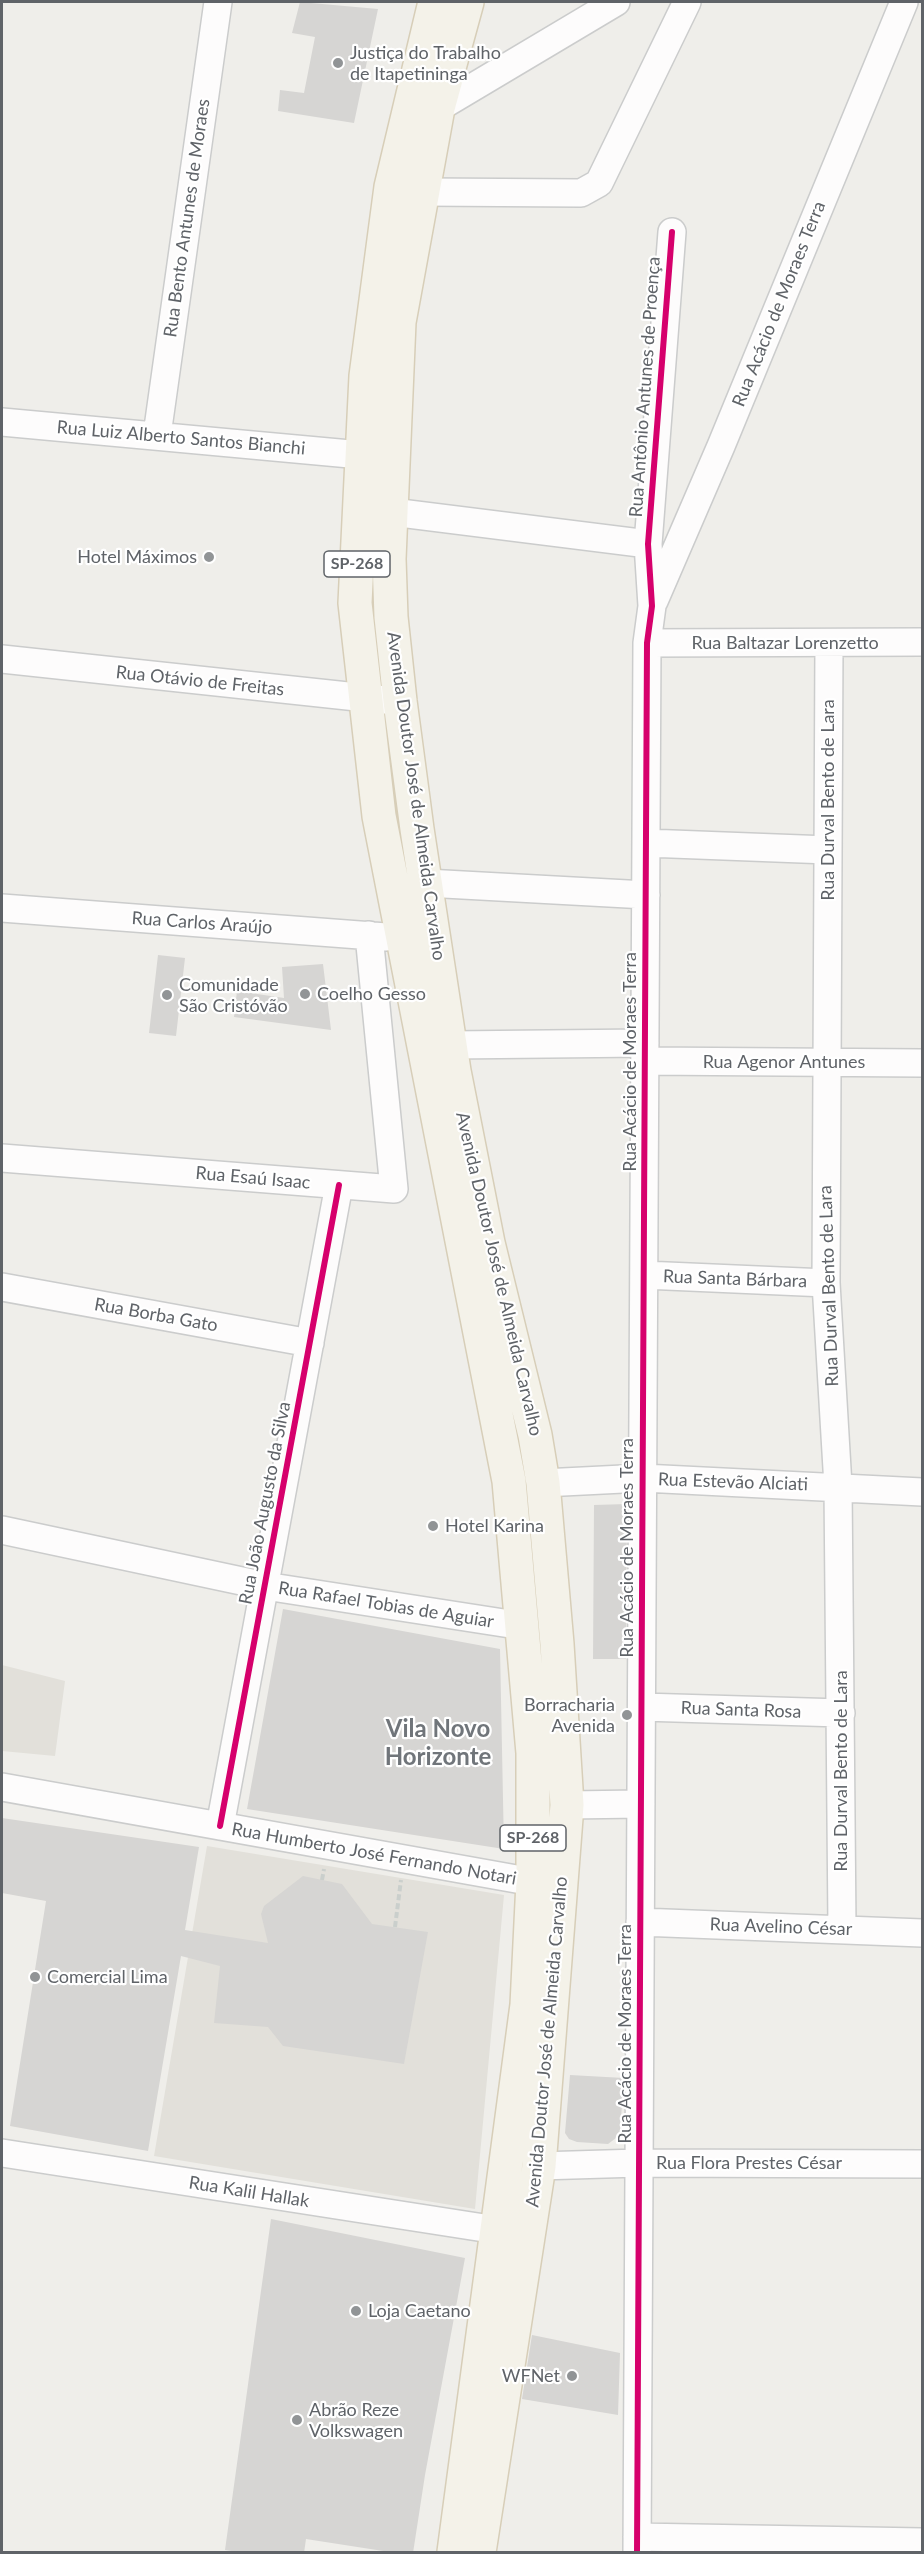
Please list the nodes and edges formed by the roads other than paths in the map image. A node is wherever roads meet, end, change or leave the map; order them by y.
1 (218, 2) edge
2 (435, 2) edge
3 (467, 2) edge
4 (615, 2) edge
5 (687, 2) edge
6 (903, 2) edge
7 (438, 108) junction
8 (422, 192) junction
9 (672, 232) dead end
10 (2, 422) edge
11 (157, 435) junction
12 (361, 454) junction
13 (392, 512) junction
14 (648, 544) junction
15 (652, 606) junction
16 (922, 642) edge
17 (647, 643) junction
18 (829, 643) junction
19 (2, 659) edge
20 (365, 699) junction
21 (400, 701) junction
22 (646, 843) junction
23 (828, 850) junction
24 (426, 883) junction
25 (646, 896) junction
26 (2, 908) edge
27 (369, 935) junction
28 (403, 939) junction
29 (450, 1045) junction
30 (645, 1052) junction
31 (827, 1061) junction
32 (922, 1063) edge
33 (2, 1163) edge
34 (339, 1185) junction
35 (644, 1275) junction
36 (825, 1283) junction
37 (2, 1287) edge
38 (310, 1343) junction
39 (643, 1478) junction
40 (543, 1483) junction
41 (838, 1486) junction
42 (922, 1492) edge
43 (2, 1530) edge
44 (265, 1586) junction
45 (523, 1626) junction
46 (642, 1707) junction
47 (841, 1713) junction
48 (2, 1787) edge
49 (641, 1804) junction
50 (567, 1805) junction
51 (220, 1826) junction
52 (533, 1882) junction
53 (640, 1922) junction
54 (842, 1928) junction
55 (922, 1933) edge
56 (2, 2153) edge
57 (639, 2163) junction
58 (922, 2164) edge
59 (539, 2166) junction
60 (497, 2230) junction
61 (922, 2542) edge
62 (637, 2545) edge
63 (454, 2553) edge
64 (480, 2553) edge

1 - 11 street, Rua Bento Antunes de Moraes
2 - 12 main road, Avenida Doutor José de Almeida Carvalho / SP-268
3 - 7 main road, Avenida Doutor José de Almeida Carvalho / SP-268
4 - 7 street
5 - 8 street
6 - 15 street, Rua Acácio de Moraes Terra
7 - 8 main road, Avenida Doutor José de Almeida Carvalho / SP-268
8 - 13 main road, Avenida Doutor José de Almeida Carvalho / SP-268
9 - 14 street, Rua Antônio Antunes de Proença
10 - 11 street, Rua Luiz Alberto Santos Bianchi
11 - 12 street, Rua Luiz Alberto Santos Bianchi
12 - 20 main road, Avenida Doutor José de Almeida Carvalho / SP-268
13 - 14 street
13 - 21 main road, Avenida Doutor José de Almeida Carvalho / SP-268
14 - 15 street, Rua Acácio de Moraes Terra
15 - 17 street, Rua Acácio de Moraes Terra
16 - 18 street, Rua Baltazar Lorenzetto
17 - 18 street, Rua Baltazar Lorenzetto
17 - 22 street, Rua Acácio de Moraes Terra
18 - 23 street, Rua Durval Bento de Lara
19 - 20 street, Rua Otávio de Freitas
20 - 21 street, Rua Otávio de Freitas
20 - 28 main road, Avenida Doutor José de Almeida Carvalho / SP-268
21 - 24 main road, Avenida Doutor José de Almeida Carvalho / SP-268
22 - 23 street
22 - 25 street, Rua Acácio de Moraes Terra
23 - 31 street, Rua Durval Bento de Lara
24 - 25 street
24 - 29 main road, Avenida Doutor José de Almeida Carvalho / SP-268
25 - 30 street, Rua Acácio de Moraes Terra
26 - 27 street, Rua Carlos Araújo
27 - 28 street, Rua Carlos Araújo
27 - 34 street, Rua Esaú Isaac
28 - 45 main road, Avenida Doutor José de Almeida Carvalho / SP-268
29 - 30 street, Rua Agenor Antunes
29 - 40 main road, Avenida Doutor José de Almeida Carvalho / SP-268
30 - 31 street, Rua Agenor Antunes
30 - 35 street, Rua Acácio de Moraes Terra
31 - 32 street, Rua Agenor Antunes
31 - 36 street, Rua Durval Bento de Lara
33 - 34 street, Rua Esaú Isaac
34 - 38 street, Rua João Augusto da Silva
35 - 36 street, Rua Santa Bárbara
35 - 39 street, Rua Acácio de Moraes Terra
36 - 41 street, Rua Durval Bento de Lara
37 - 38 street, Rua Borba Gato
38 - 44 street, Rua João Augusto da Silva
39 - 40 street, Rua Estevão Alciati
39 - 41 street, Rua Estevão Alciati
39 - 46 street, Rua Acácio de Moraes Terra
40 - 50 main road, Avenida Doutor José de Almeida Carvalho / SP-268
41 - 42 street, Rua Estevão Alciati
41 - 47 street, Rua Durval Bento de Lara
43 - 44 street, Rua Rafael Tobias de Aguiar
44 - 45 street, Rua Rafael Tobias de Aguiar
44 - 51 street, Rua João Augusto da Silva
45 - 52 main road, Avenida Doutor José de Almeida Carvalho / SP-268
46 - 47 street, Rua Santa Rosa
46 - 49 street, Rua Acácio de Moraes Terra
47 - 54 street, Rua Durval Bento de Lara
48 - 51 street, Rua Humberto José Fernando Notari
49 - 50 street
49 - 53 street, Rua Acácio de Moraes Terra
50 - 59 main road, Avenida Doutor José de Almeida Carvalho / SP-268
51 - 52 street, Rua Humberto José Fernando Notari
52 - 60 main road, Avenida Doutor José de Almeida Carvalho / SP-268
53 - 54 street, Rua Avelino César
53 - 57 street, Rua Acácio de Moraes Terra
54 - 55 street, Rua Avelino César
56 - 60 street, Rua Kalil Hallak
57 - 58 street, Rua Flora Prestes César
57 - 59 street, Rua Flora Prestes César
57 - 62 street, Rua Acácio de Moraes Terra
59 - 64 main road, Avenida Doutor José de Almeida Carvalho / SP-268
60 - 63 main road, Avenida Doutor José de Almeida Carvalho / SP-268
61 - 62 street

